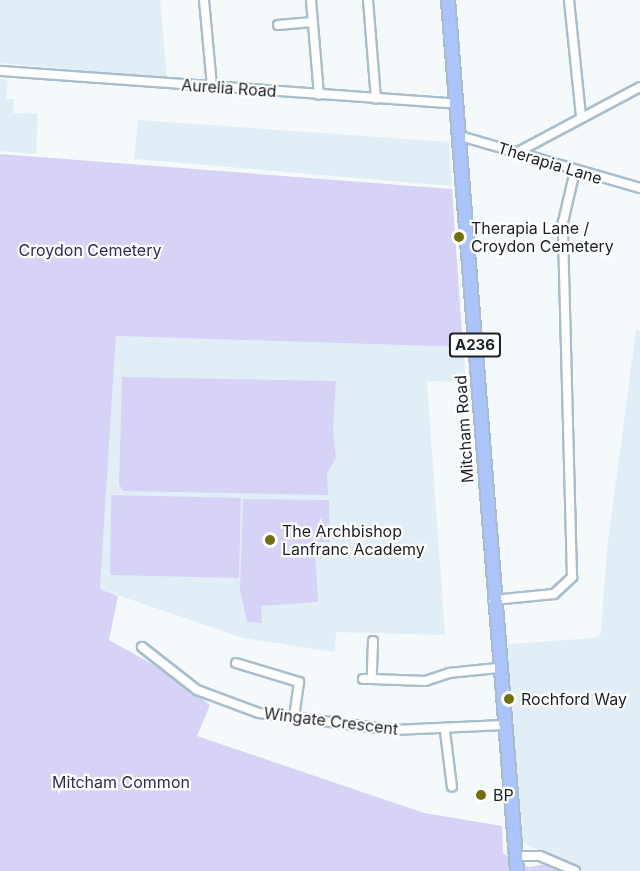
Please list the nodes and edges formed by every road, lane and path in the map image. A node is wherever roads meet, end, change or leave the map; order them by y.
1 (204, 0) edge
2 (311, 0) edge
3 (368, 0) edge
4 (448, 0) edge
5 (569, 0) edge
6 (313, 22) junction
7 (278, 26) dead end
8 (0, 71) edge
9 (212, 87) junction
10 (640, 87) edge
11 (319, 95) junction
12 (376, 99) junction
13 (457, 104) junction
14 (581, 117) junction
15 (460, 136) junction
16 (516, 153) junction
17 (575, 171) junction
18 (640, 188) edge
19 (493, 600) junction
20 (373, 641) dead end
21 (142, 647) dead end
22 (236, 663) dead end
23 (498, 668) junction
24 (294, 719) junction
25 (504, 725) junction
26 (445, 731) junction
27 (452, 787) dead end
28 (515, 856) junction
29 (517, 871) edge
30 (575, 871) edge

1 - 9 street
2 - 6 street
3 - 12 street
4 - 13 main road, Mitcham Road / A236
5 - 14 street
6 - 7 street
6 - 11 street
8 - 9 street, Aurelia Road
9 - 11 street, Aurelia Road
10 - 14 street
11 - 12 street, Aurelia Road
12 - 13 street, Aurelia Road
13 - 15 main road, Mitcham Road / A236
14 - 16 street
15 - 16 street, Therapia Lane
15 - 19 main road, Mitcham Road / A236
16 - 17 street, Therapia Lane
17 - 18 street, Therapia Lane
17 - 19 street
19 - 23 main road, Mitcham Road / A236
20 - 23 street
21 - 24 street, Wingate Crescent
22 - 24 street
23 - 25 main road, Mitcham Road / A236
24 - 26 street, Wingate Crescent
25 - 26 street, Wingate Crescent
25 - 28 main road, Mitcham Road / A236
26 - 27 street
28 - 29 main road, A236
28 - 30 street

